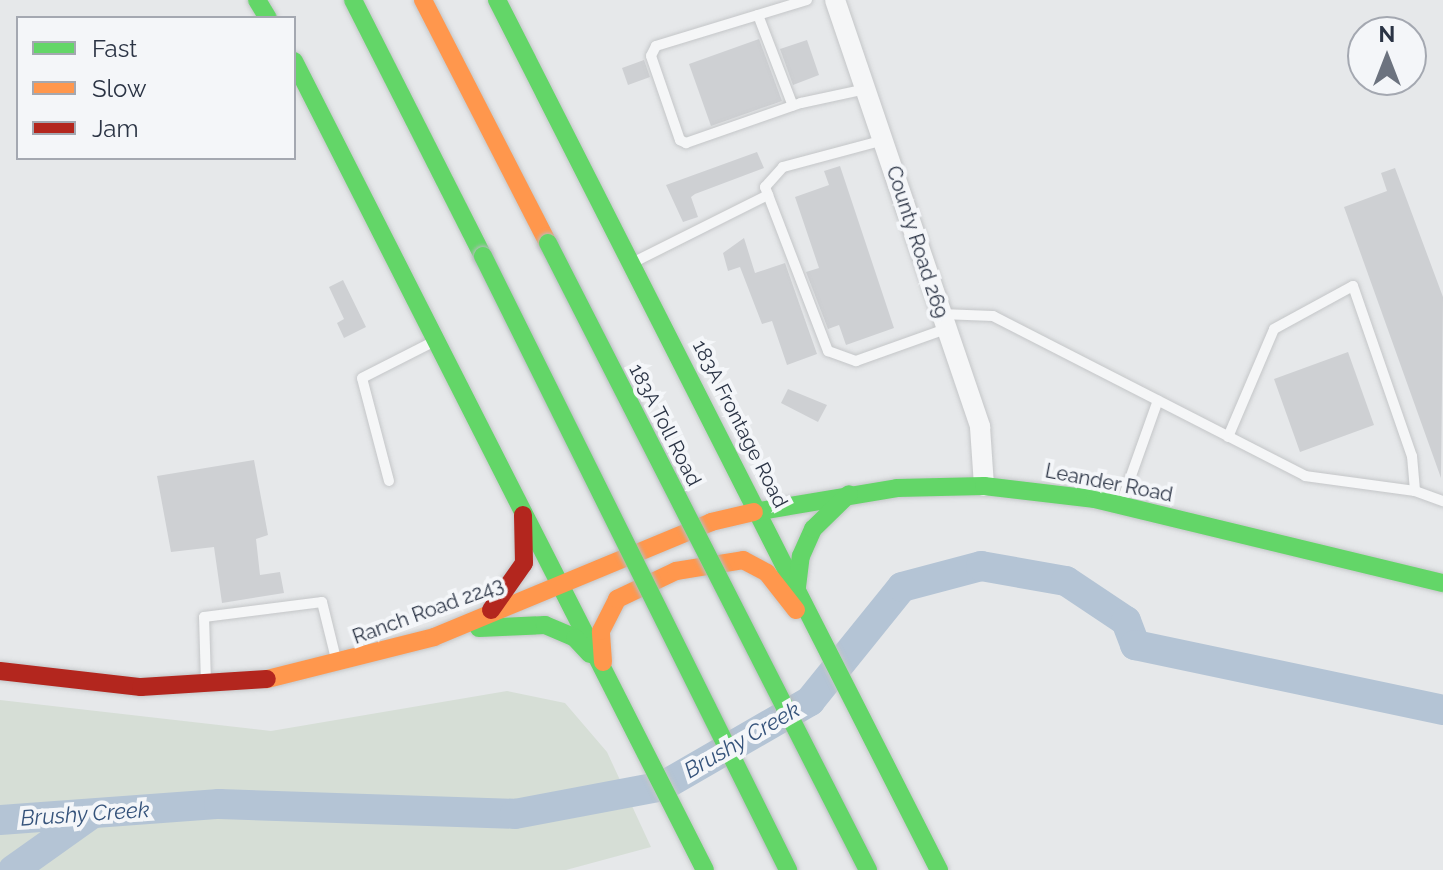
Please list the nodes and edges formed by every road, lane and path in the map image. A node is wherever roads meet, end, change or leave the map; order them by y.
1 (353, 0) edge
2 (423, 0) edge
3 (497, 0) edge
4 (807, 0) edge
5 (835, 0) edge
6 (777, 4) edge
7 (758, 15) junction
8 (296, 65) edge
9 (866, 89) junction
10 (793, 106) junction
11 (884, 140) junction
12 (768, 195) junction
13 (632, 263) junction
14 (944, 322) junction
15 (438, 339) junction
16 (1158, 400) junction
17 (1228, 437) junction
18 (389, 481) dead end
19 (984, 486) junction
20 (515, 488) junction
21 (1415, 491) junction
22 (850, 493) junction
23 (1443, 501) edge
24 (1121, 505) junction
25 (761, 511) junction
26 (562, 582) junction
27 (1443, 583) edge
28 (796, 594) junction
29 (486, 615) junction
30 (443, 633) junction
31 (338, 665) junction
32 (604, 670) junction
33 (0, 671) edge
34 (206, 684) junction
35 (702, 864) edge
36 (788, 870) edge
37 (868, 870) edge
38 (939, 870) edge

1 - 36 main road, bridge
2 - 37 main road, 183A Toll Road, bridge
3 - 13 main road, 183A Frontage Road
4 - 6 lane
5 - 9 street, County Road 269
6 - 7 lane
7 - 10 lane
7 - 10 lane
8 - 15 main road
9 - 10 lane
9 - 11 street, County Road 269
11 - 12 lane
11 - 14 street, County Road 269
12 - 13 lane
12 - 14 lane
13 - 25 main road, 183A Frontage Road
14 - 16 lane
14 - 19 street, County Road 269
15 - 18 lane
15 - 20 main road
16 - 17 lane
16 - 24 lane
17 - 21 lane
17 - 21 lane
19 - 22 main road, Leander Road
19 - 24 main road, Leander Road
20 - 26 main road
20 - 29 main road
21 - 23 lane
22 - 25 main road, Leander Road
22 - 28 main road
24 - 27 main road, Leander Road
25 - 26 main road, Ranch Road 2243
25 - 28 main road, 183A Frontage Road
26 - 29 main road, Ranch Road 2243
26 - 32 main road
28 - 32 main road
28 - 38 main road
29 - 30 main road, Ranch Road 2243
30 - 31 main road, Ranch Road 2243
30 - 32 main road
31 - 34 main road, Ranch Road 2243
31 - 34 lane
32 - 35 main road
33 - 34 main road, Ranch Road 2243

